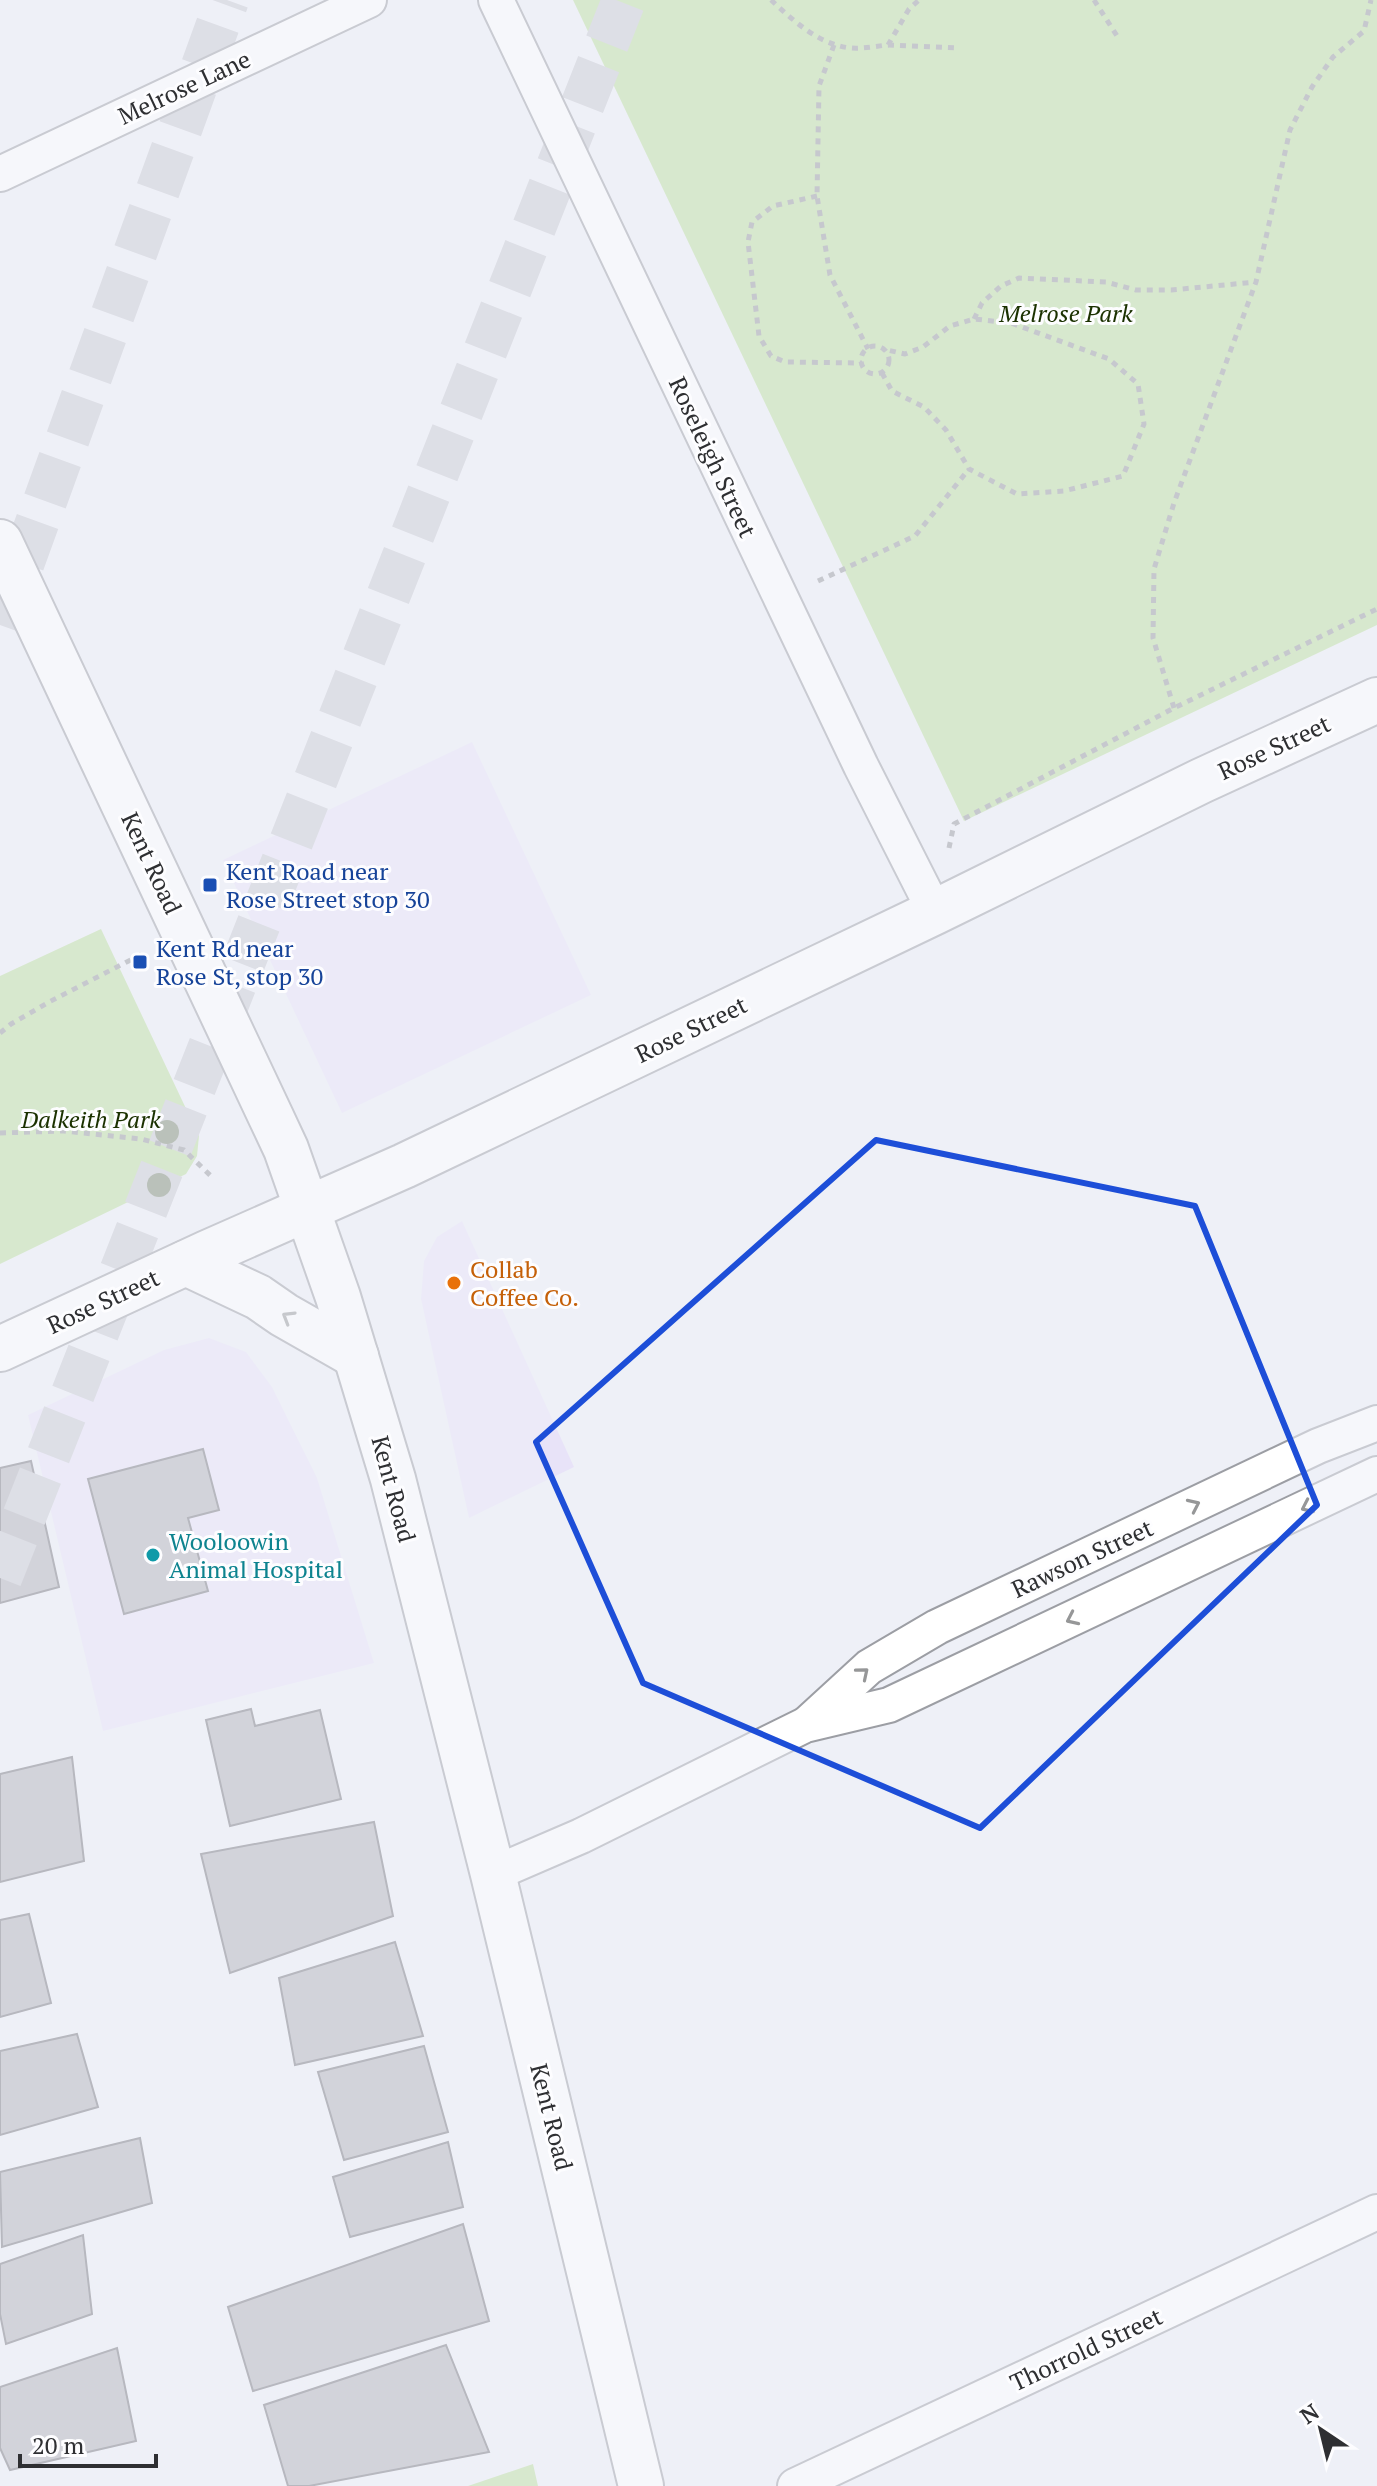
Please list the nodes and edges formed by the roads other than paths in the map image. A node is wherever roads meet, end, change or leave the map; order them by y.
1 (369, 0) edge
2 (496, 0) edge
3 (0, 174) edge
4 (0, 542) edge
5 (1377, 700) edge
6 (935, 912) junction
7 (307, 1209) junction
8 (186, 1263) junction
9 (0, 1349) edge
10 (356, 1356) junction
11 (1377, 1423) edge
12 (1377, 1474) edge
13 (805, 1725) junction
14 (493, 1874) junction
15 (1377, 2212) edge
16 (641, 2486) edge
17 (795, 2486) edge

1 - 3 street, Melrose Lane
2 - 6 street, Roseleigh Street
4 - 7 street, Kent Road
5 - 6 street, Rose Street
6 - 7 street, Rose Street
7 - 8 street, Rose Street
7 - 10 street, Kent Road
8 - 9 street, Rose Street
10 -> 8 street
10 - 14 street, Kent Road
13 -> 11 street, Rawson Street
12 -> 13 street, Rawson Street
13 - 14 street, Rawson Street
14 - 16 street, Kent Road
15 - 17 street, Thorrold Street

